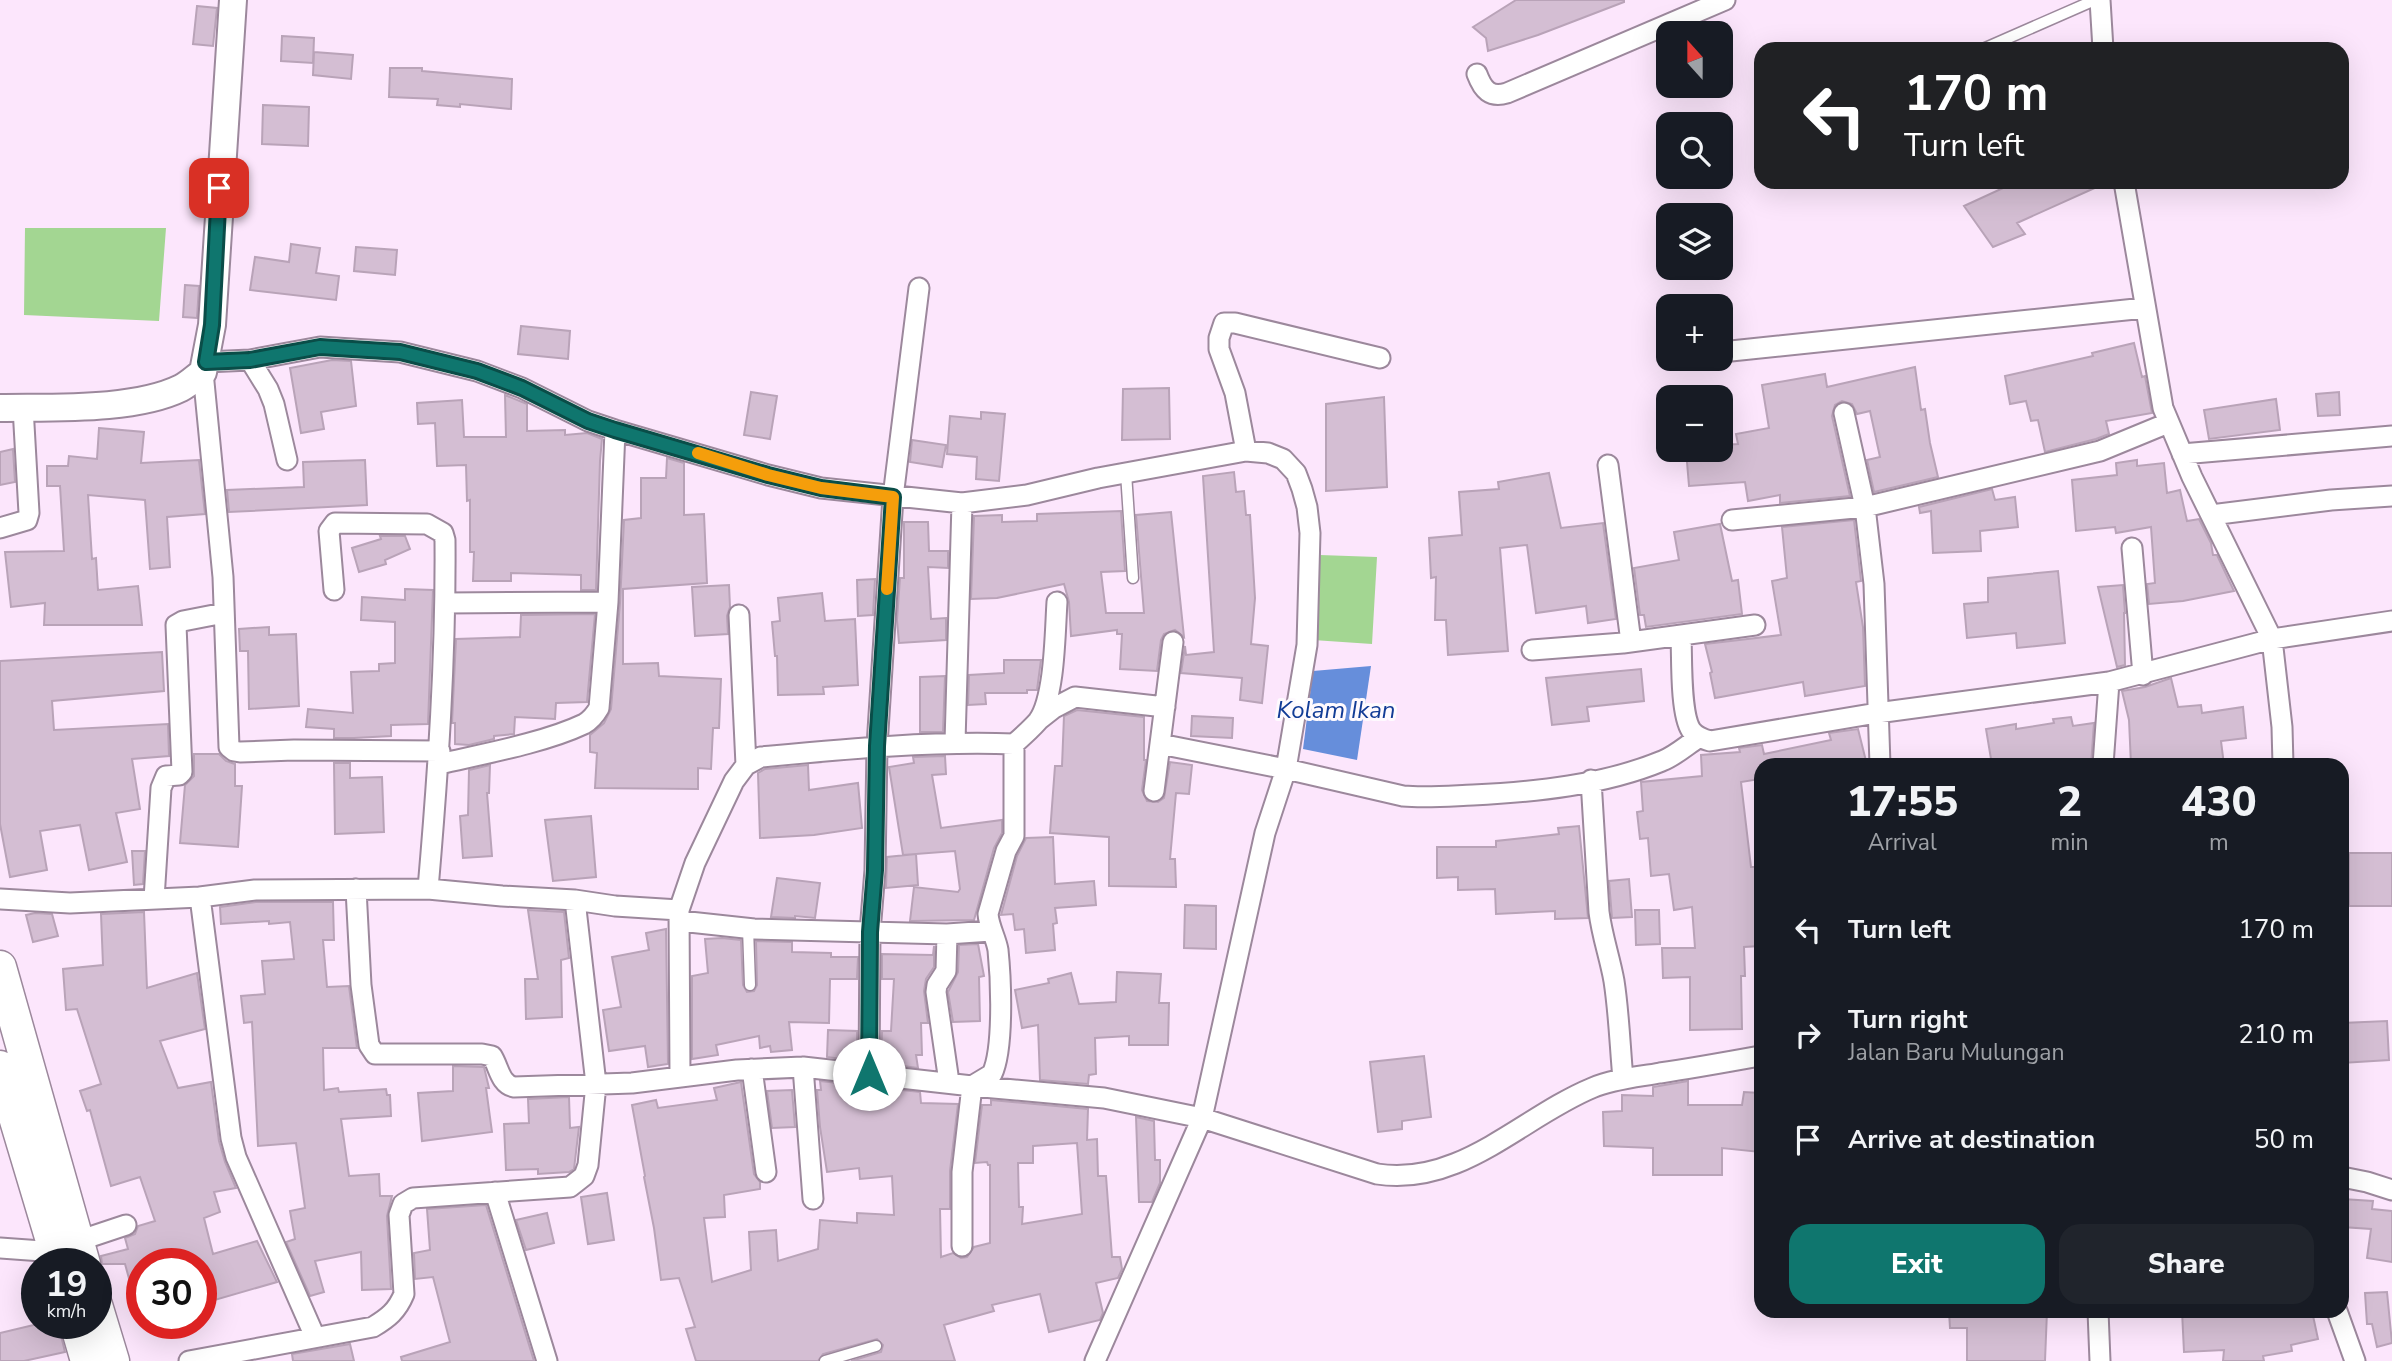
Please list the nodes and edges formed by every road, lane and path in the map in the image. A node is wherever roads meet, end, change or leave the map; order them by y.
1 (233, 0) edge
2 (1725, 0) edge
3 (2097, 0) edge
4 (1999, 42) edge
5 (2102, 42) edge
6 (1477, 74) dead end
7 (2125, 189) edge
8 (919, 288) dead end
9 (2145, 308) junction
10 (1733, 351) edge
11 (1380, 358) dead end
12 (250, 360) junction
13 (204, 367) junction
14 (11, 407) edge
15 (1844, 413) dead end
16 (2168, 423) junction
17 (615, 430) junction
18 (2392, 436) edge
19 (1246, 451) junction
20 (2182, 454) junction
21 (287, 460) dead end
22 (1608, 465) dead end
23 (1126, 473) junction
24 (2392, 496) edge
25 (893, 497) junction
26 (962, 503) junction
27 (1865, 507) junction
28 (2211, 515) junction
29 (1732, 520) dead end
30 (0, 528) edge
31 (2132, 548) dead end
32 (1133, 578) dead end
33 (334, 590) dead end
34 (608, 602) junction
35 (1057, 602) dead end
36 (446, 603) junction
37 (224, 613) junction
38 (740, 615) dead end
39 (2392, 621) edge
40 (1755, 625) dead end
41 (1681, 635) junction
42 (2272, 639) junction
43 (1172, 642) dead end
44 (1631, 642) junction
45 (1532, 650) dead end
46 (2143, 675) junction
47 (2109, 682) junction
48 (1165, 707) junction
49 (1877, 713) junction
50 (1040, 719) junction
51 (1699, 738) junction
52 (955, 742) junction
53 (1014, 744) junction
54 (1160, 744) junction
55 (877, 746) junction
56 (439, 757) junction
57 (1880, 758) edge
58 (2104, 758) edge
59 (2283, 758) edge
60 (746, 765) junction
61 (1286, 769) junction
62 (1591, 780) junction
63 (1154, 791) dead end
64 (356, 889) junction
65 (428, 889) junction
66 (200, 897) junction
67 (0, 899) edge
68 (154, 899) junction
69 (575, 900) junction
70 (679, 916) junction
71 (748, 928) junction
72 (991, 931) junction
73 (870, 932) junction
74 (947, 934) junction
75 (0, 967) edge
76 (750, 985) dead end
77 (1754, 1057) edge
78 (0, 1067) edge
79 (803, 1067) junction
80 (752, 1069) junction
81 (869, 1074) junction
82 (680, 1077) junction
83 (1623, 1079) junction
84 (949, 1082) junction
85 (596, 1084) junction
86 (972, 1086) junction
87 (1202, 1118) junction
88 (765, 1172) dead end
89 (2349, 1178) edge
90 (2392, 1190) edge
91 (495, 1192) junction
92 (813, 1199) dead end
93 (127, 1225) dead end
94 (962, 1246) dead end
95 (0, 1248) edge
96 (66, 1248) edge
97 (67, 1248) edge
98 (83, 1248) edge
99 (21, 1250) edge
100 (2098, 1318) edge
101 (2339, 1318) edge
102 (315, 1337) junction
103 (80, 1339) edge
104 (106, 1339) edge
105 (876, 1346) dead end
106 (2350, 1360) edge
107 (86, 1361) edge
108 (113, 1361) edge
109 (189, 1361) edge
110 (547, 1361) edge
111 (825, 1361) edge
112 (1095, 1361) edge
113 (2100, 1361) edge

1 - 13 main road
2 - 6 street
3 - 4 lane
3 - 5 street
7 - 9 street
8 - 25 street
9 - 10 street
9 - 16 street
11 - 19 street
12 - 13 street
12 - 17 street
12 - 21 street
13 - 14 main road
13 - 37 street
14 - 30 street
15 - 27 street
16 - 20 street
16 - 27 street
17 - 25 street
17 - 34 street
18 - 20 street
19 - 23 street
19 - 61 street
20 - 28 street
22 - 44 street
23 - 26 street
23 - 32 lane
24 - 28 street
25 - 26 street
25 - 55 street
26 - 52 street
27 - 29 street
27 - 49 street
28 - 42 street
31 - 46 street
33 - 36 street
34 - 36 street
34 - 56 street
35 - 50 street
36 - 56 street
37 - 56 street
37 - 68 street
38 - 60 street
39 - 42 street
40 - 41 street
41 - 44 street
41 - 51 street
42 - 46 street
42 - 59 street
43 - 48 street
44 - 45 street
46 - 47 street
47 - 49 street
47 - 58 street
48 - 50 street
48 - 54 street
49 - 51 street
49 - 57 street
50 - 53 street
51 - 62 street
52 - 53 street
52 - 55 street
53 - 72 street
54 - 61 street
54 - 63 street
55 - 60 street
55 - 73 street
56 - 65 street
60 - 70 street
61 - 62 street
61 - 87 street
62 - 83 street
64 - 65 street
64 - 66 street
64 - 85 street
65 - 69 street
66 - 68 street
66 - 102 street
67 - 68 street
69 - 70 street
69 - 85 street
70 - 71 street
70 - 82 street
71 - 73 street
71 - 76 lane
72 - 74 street
72 - 86 street
73 - 74 street
73 - 81 street
74 - 84 street
75 - 97 highway
77 - 83 street
78 - 96 highway
79 - 80 street
79 - 81 street
79 - 92 street
80 - 82 street
80 - 88 street
81 - 84 street
82 - 85 street
83 - 87 street
84 - 86 street
85 - 91 street
86 - 87 street
86 - 94 street
87 - 112 street
89 - 90 street
91 - 102 street
91 - 110 street
93 - 98 street
95 - 99 street
100 - 113 street
101 - 106 street
102 - 109 street
103 - 107 highway
104 - 108 highway
105 - 111 lane

